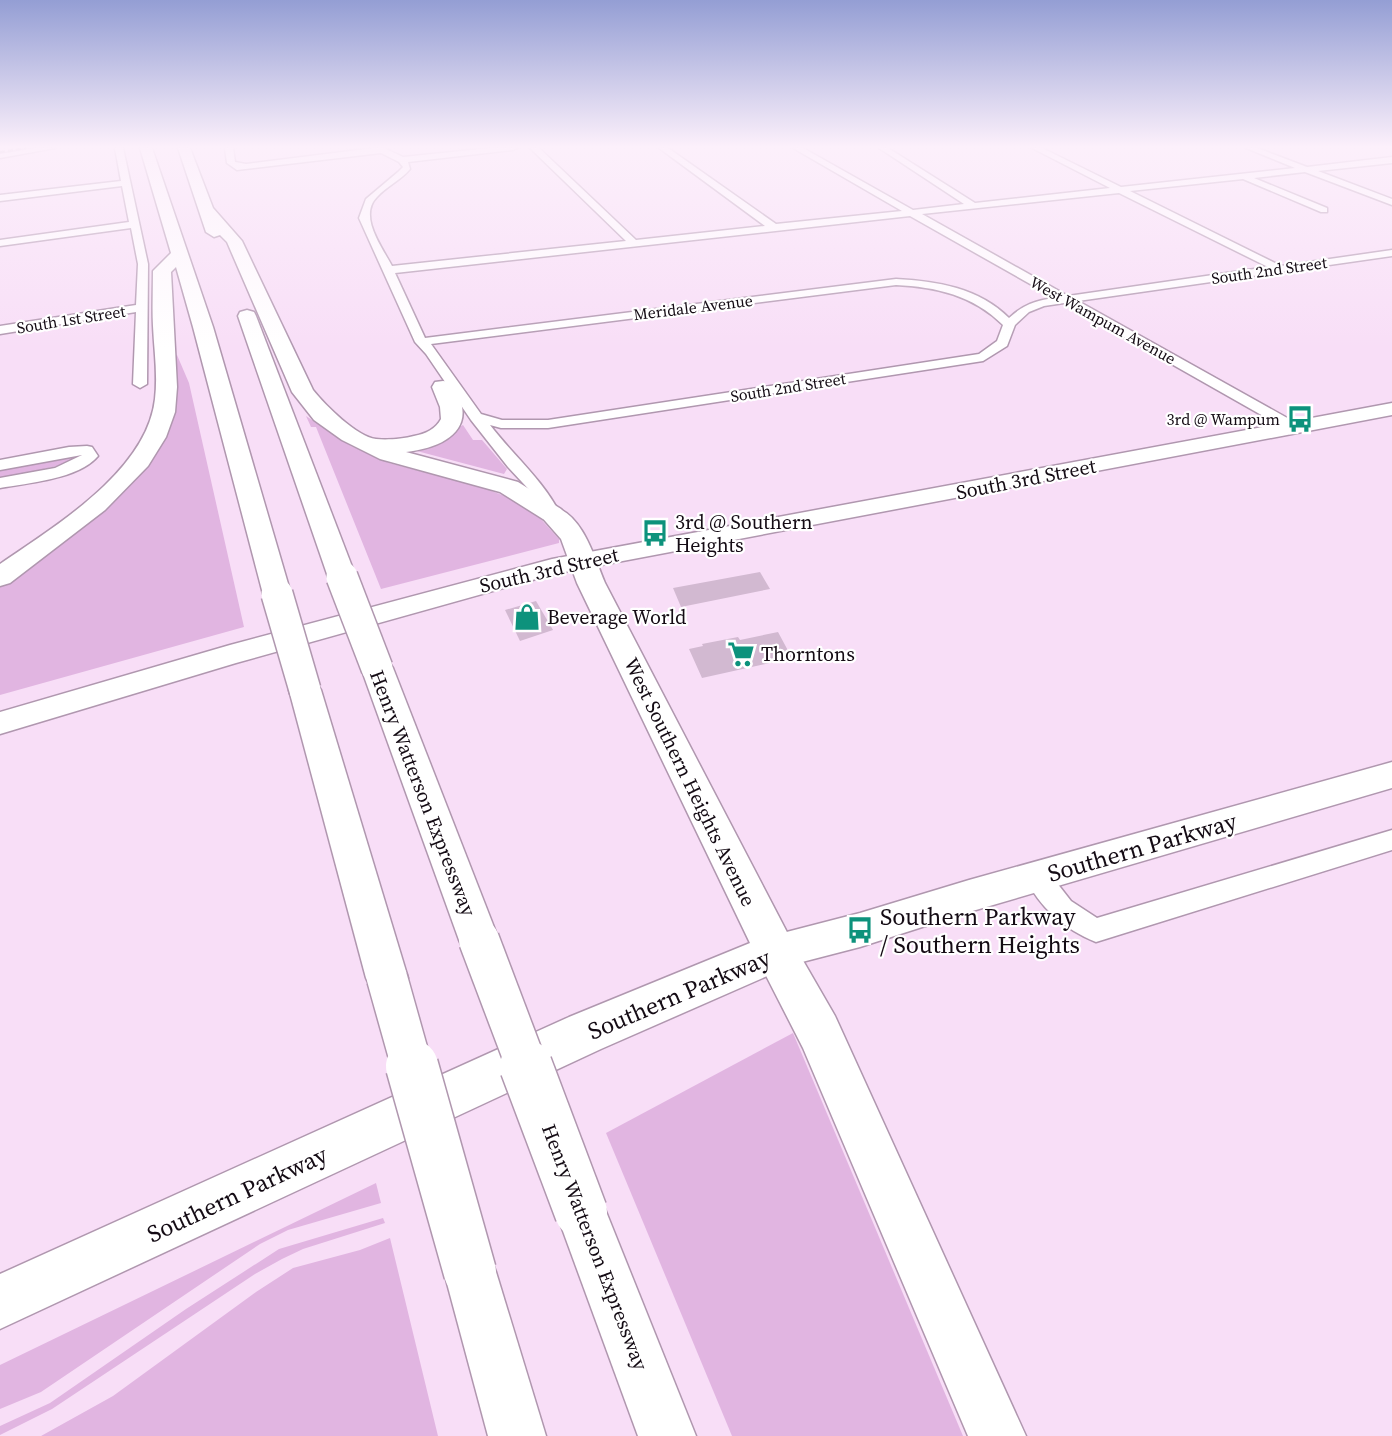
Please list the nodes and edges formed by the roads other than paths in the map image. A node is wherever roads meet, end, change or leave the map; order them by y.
1 (134, 215) edge
2 (167, 215) edge
3 (209, 215) edge
4 (211, 215) edge
5 (365, 215) edge
6 (605, 215) edge
7 (757, 215) edge
8 (886, 215) edge
9 (917, 215) edge
10 (1171, 215) edge
11 (136, 224) junction
12 (775, 228) junction
13 (0, 243) edge
14 (634, 243) junction
15 (1392, 253) edge
16 (180, 254) junction
17 (1279, 268) junction
18 (388, 270) junction
19 (1065, 299) junction
20 (1018, 302) dead end
21 (1041, 303) junction
22 (141, 308) junction
23 (1009, 324) junction
24 (0, 330) edge
25 (422, 342) junction
26 (140, 384) dead end
27 (443, 387) junction
28 (1392, 409) edge
29 (476, 417) junction
30 (548, 424) junction
31 (1293, 427) junction
32 (489, 434) junction
33 (366, 444) junction
34 (0, 465) edge
35 (0, 483) edge
36 (552, 513) junction
37 (584, 561) junction
38 (0, 577) edge
39 (0, 723) edge
40 (1392, 775) edge
41 (1392, 840) edge
42 (1036, 877) junction
43 (776, 952) junction
44 (0, 1302) edge
45 (517, 1436) edge
46 (667, 1436) edge
47 (997, 1436) edge

1 - 11 street
2 - 16 main road
3 - 46 main road, Henry Watterson Expressway, bridge
4 - 33 main road
5 - 18 street, West Southern Heights Avenue
6 - 14 street
7 - 12 street
8 - 12 street
9 - 19 street, West Wampum Avenue
10 - 17 street
11 - 13 street
11 - 22 street
12 - 14 street
14 - 18 street
15 - 17 street, South 2nd Street
16 - 38 main road
16 - 45 main road, bridge
17 - 19 street, South 2nd Street
18 - 25 street, West Southern Heights Avenue
19 - 21 street, South 2nd Street
19 - 31 street, West Wampum Avenue
20 - 21 street
21 - 23 street, South 2nd Street
22 - 24 street, South 1st Street
22 - 26 street
23 - 25 street, Meridale Avenue
23 - 30 street, South 2nd Street
25 - 27 street, West Southern Heights Avenue
25 - 29 street, West Southern Heights Avenue
27 - 32 street, West Southern Heights Avenue
27 - 33 main road
28 - 31 main road, South 3rd Street
29 - 30 street, South 2nd Street
29 - 32 street, West Southern Heights Avenue
30 - 32 street, South 2nd Street
31 - 37 main road, South 3rd Street
32 - 36 street, West Southern Heights Avenue
33 - 36 main road
34 - 35 street
36 - 37 main road, West Southern Heights Avenue
37 - 39 main road, South 3rd Street
37 - 43 main road, West Southern Heights Avenue
40 - 42 main road, Southern Parkway
41 - 42 street
42 - 43 main road, Southern Parkway
43 - 44 main road, Southern Parkway
43 - 47 main road, West Southern Heights Avenue

